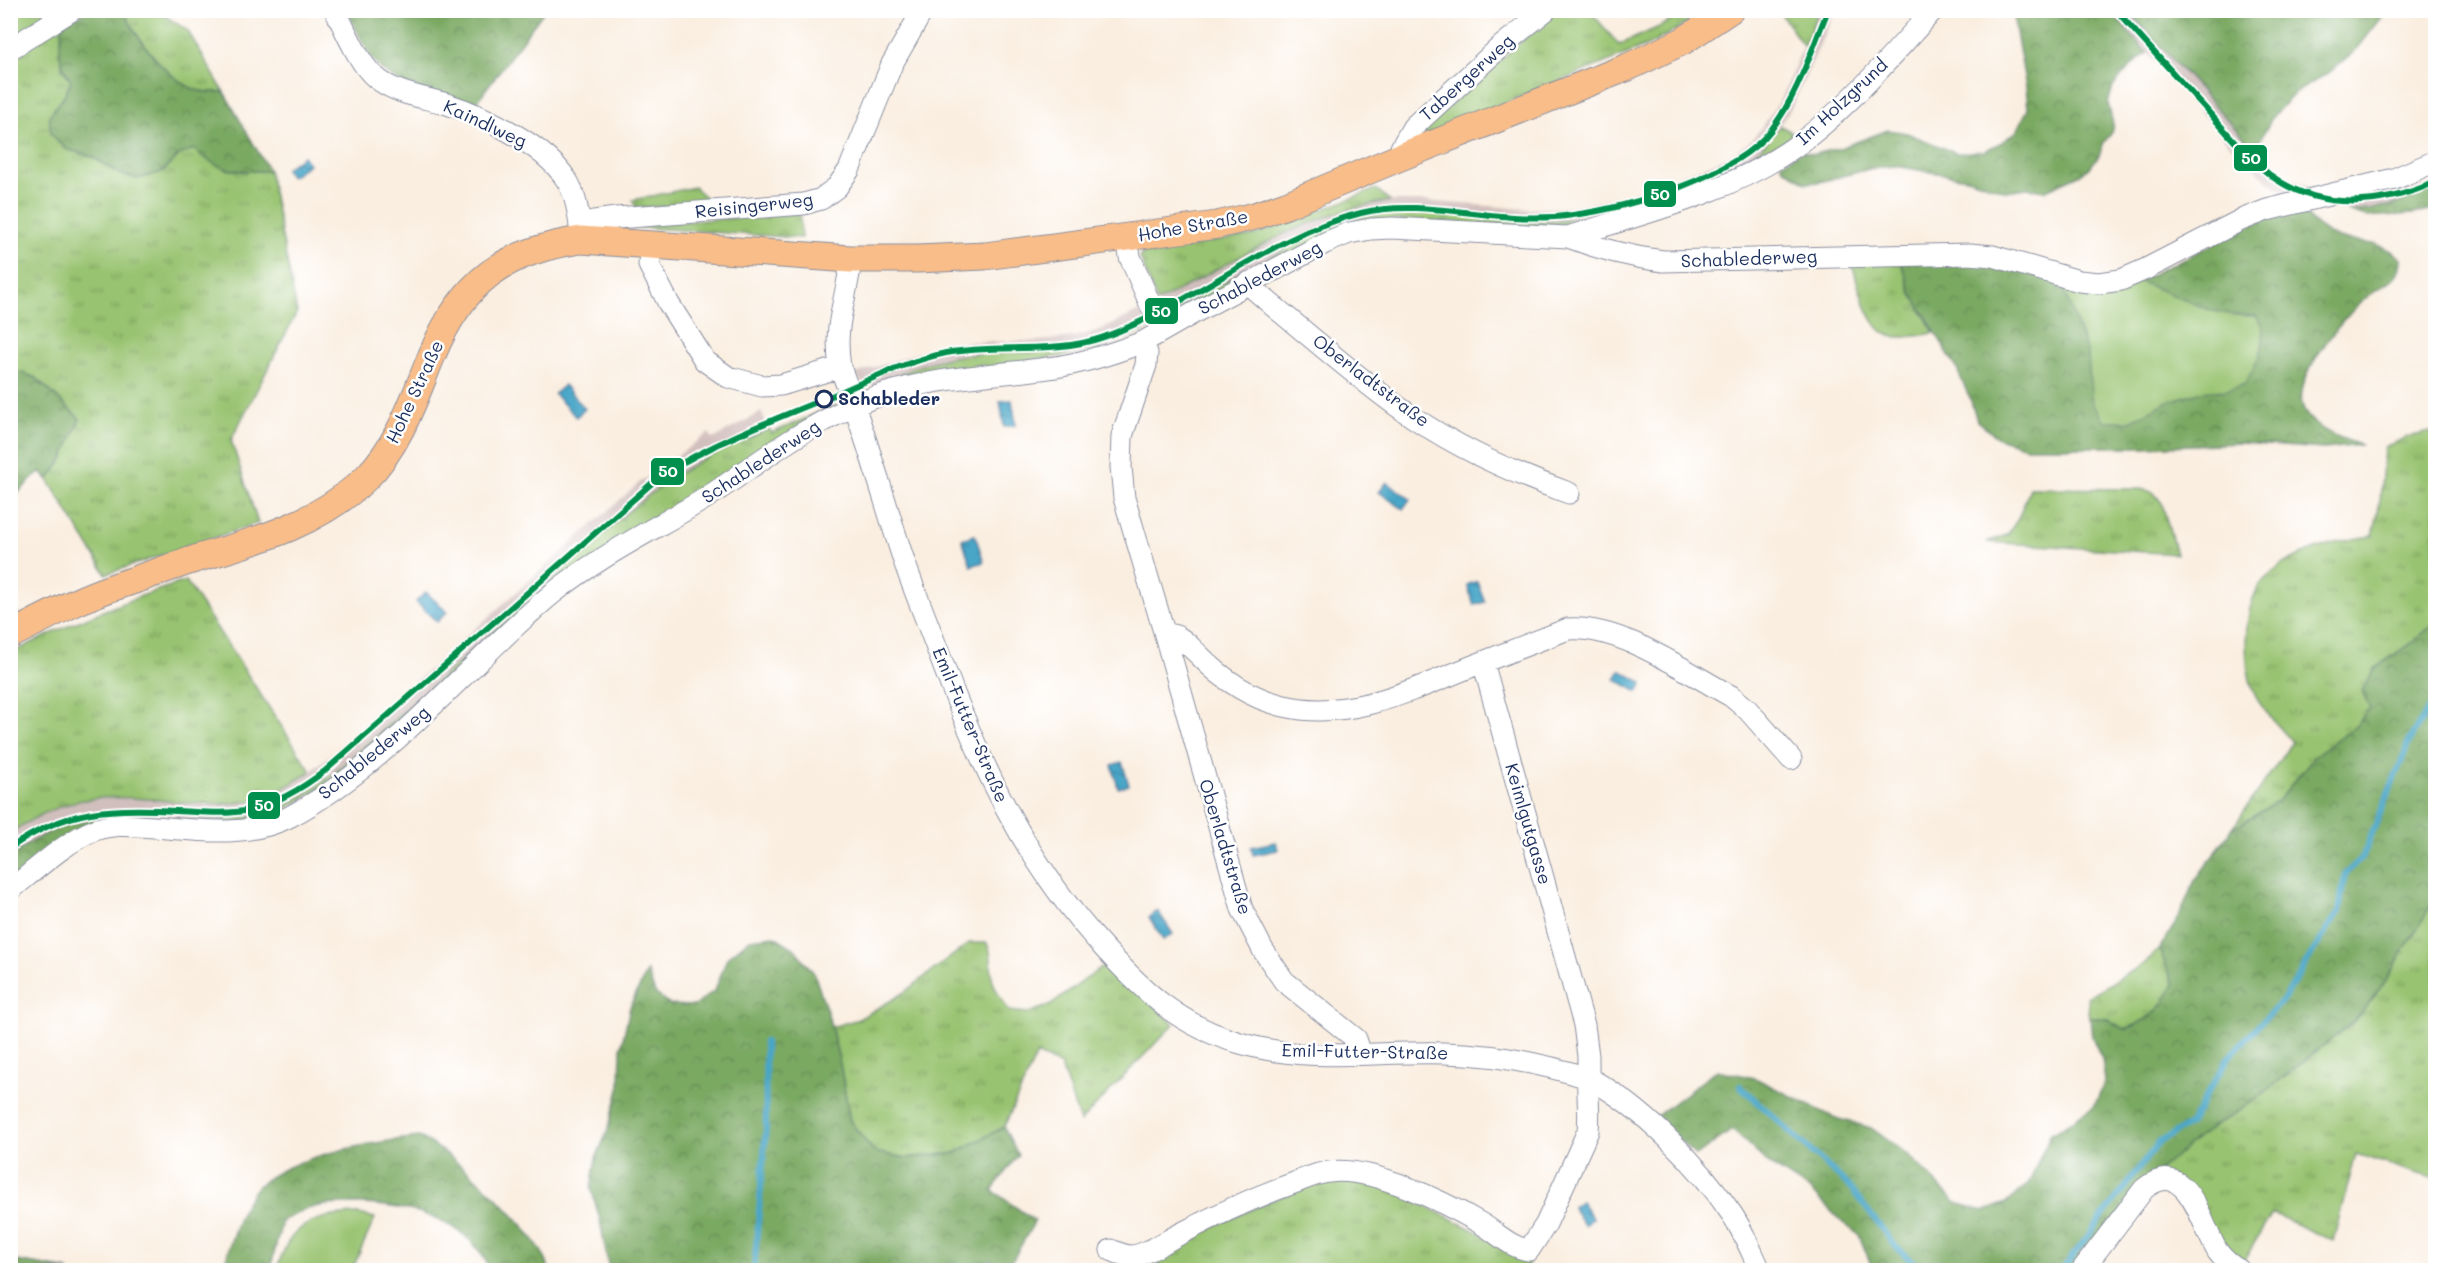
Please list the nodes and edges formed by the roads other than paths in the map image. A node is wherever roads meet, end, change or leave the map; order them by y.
1 (72, 10) edge
2 (334, 10) edge
3 (923, 10) edge
4 (1546, 10) edge
5 (1730, 10) edge
6 (1933, 10) edge
7 (10, 49) edge
8 (1403, 156) junction
9 (2436, 161) edge
10 (581, 234) junction
11 (1568, 237) junction
12 (1127, 238) junction
13 (651, 244) junction
14 (851, 259) junction
15 (1250, 282) junction
16 (1159, 318) junction
17 (1143, 342) junction
18 (840, 367) junction
19 (855, 406) junction
20 (1569, 493) dead end
21 (10, 635) edge
22 (1165, 635) junction
23 (1483, 662) junction
24 (1791, 759) dead end
25 (10, 890) edge
26 (1361, 1054) junction
27 (1587, 1078) junction
28 (1111, 1250) dead end
29 (2236, 1269) edge
30 (1760, 1270) edge
31 (2082, 1270) edge

1 - 7 street
2 - 10 street, Kaindlweg
3 - 10 street, Reisingerweg
4 - 8 street, Tabergerweg
5 - 8 main road, Hohe Straße
6 - 11 street, Im Holzgrund
8 - 12 main road, Hohe Straße
9 - 11 street, Schablederweg
10 - 13 main road, Hohe Straße
10 - 21 main road, Hohe Straße
11 - 15 street, Schablederweg
12 - 14 main road, Hohe Straße
12 - 16 street
13 - 14 main road, Hohe Straße
13 - 18 street
14 - 18 street, Emil-Futter-Straße
15 - 16 street, Schablederweg
15 - 20 street, Oberladtstraße
16 - 17 street, Schablederweg
17 - 19 street, Schablederweg
17 - 22 street, Oberladtstraße
18 - 19 street, Emil-Futter-Straße
19 - 25 street, Schablederweg
19 - 26 street, Emil-Futter-Straße
22 - 23 street
22 - 26 street, Oberladtstraße
23 - 24 street
23 - 27 street, Keimlgutgasse
26 - 27 street, Emil-Futter-Straße
27 - 28 street
27 - 30 street
29 - 31 street

